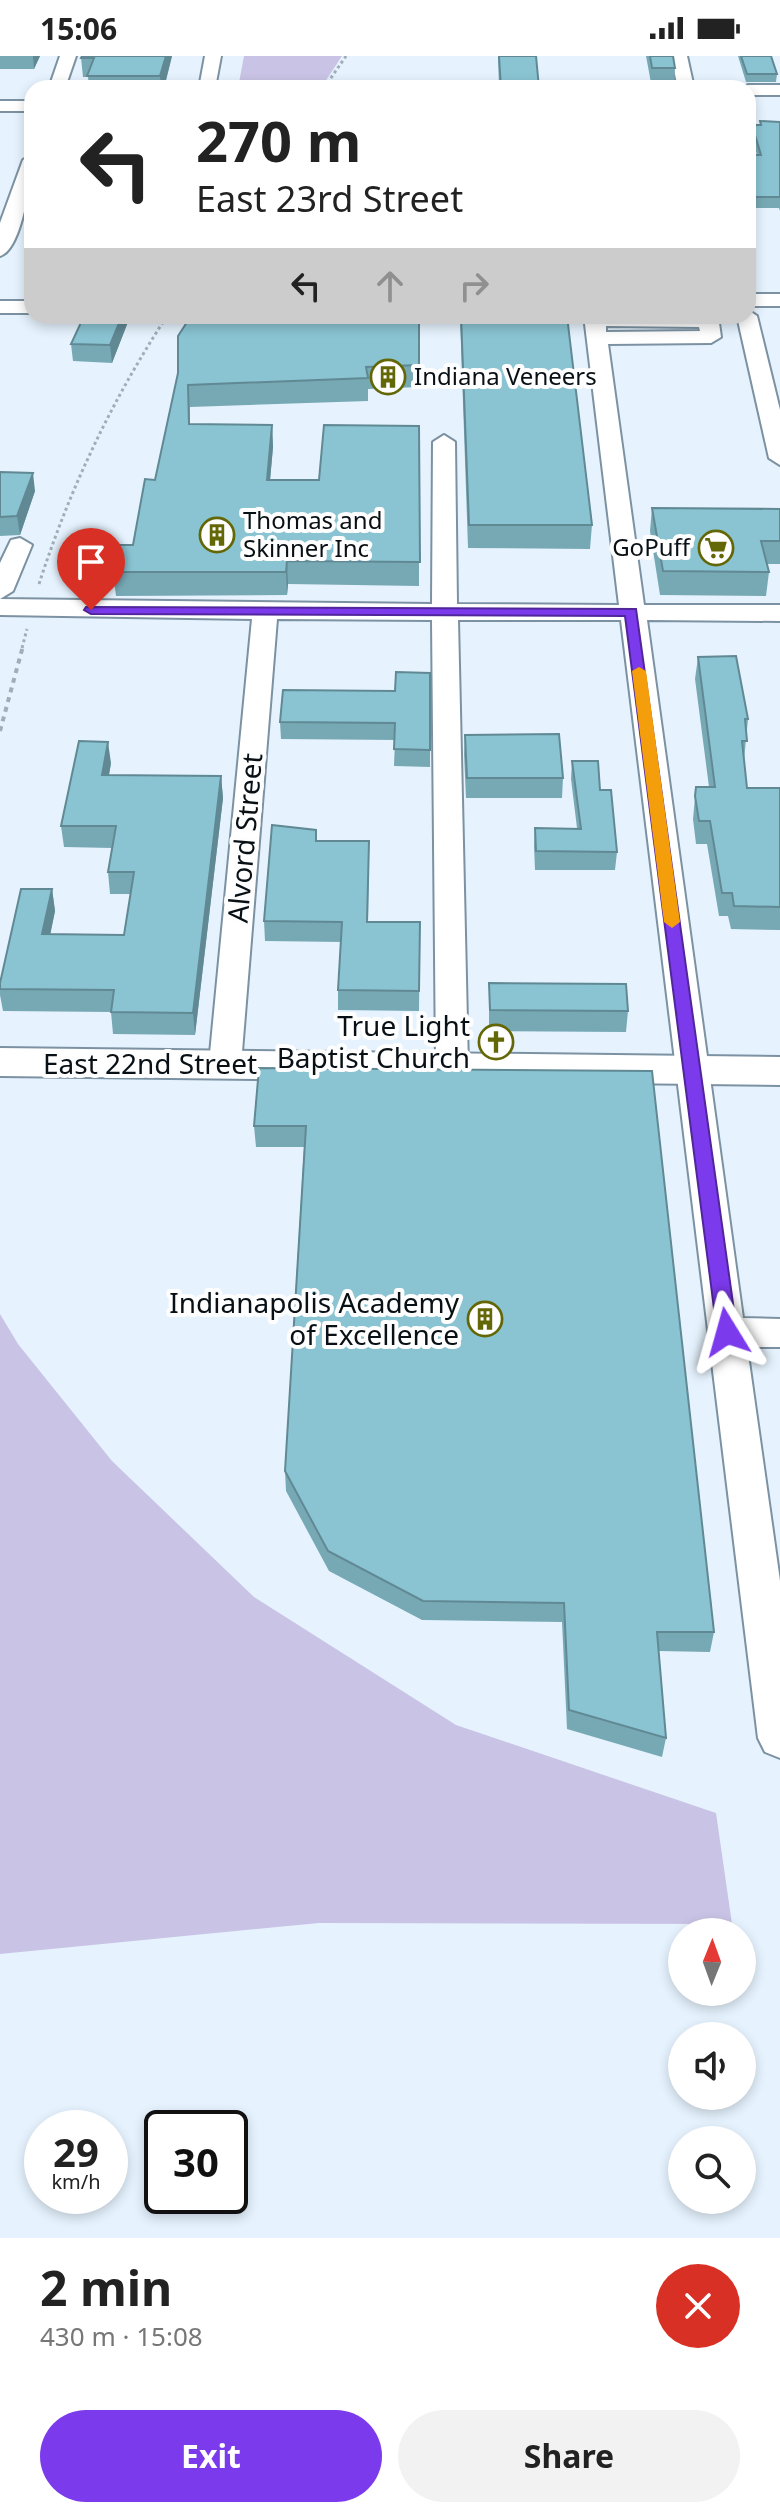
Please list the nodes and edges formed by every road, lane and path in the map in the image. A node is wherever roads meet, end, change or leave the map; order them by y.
1 (68, 56) edge
2 (213, 56) edge
3 (346, 56) edge
4 (679, 56) edge
5 (60, 80) edge
6 (208, 80) edge
7 (330, 80) edge
8 (684, 80) edge
9 (756, 90) edge
10 (780, 90) edge
11 (0, 106) edge
12 (24, 106) edge
13 (24, 182) edge
14 (0, 250) edge
15 (756, 300) edge
16 (780, 300) edge
17 (0, 307) edge
18 (24, 307) edge
19 (162, 324) edge
20 (749, 324) edge
21 (600, 339) edge
22 (444, 442) dead end
23 (780, 458) edge
24 (20, 545) dead end
25 (38, 587) dead end
26 (0, 591) edge
27 (0, 607) edge
28 (265, 612) junction
29 (444, 612) junction
30 (631, 612) junction
31 (780, 613) edge
32 (30, 616) dead end
33 (0, 731) edge
34 (0, 1062) edge
35 (225, 1064) junction
36 (452, 1067) junction
37 (691, 1070) junction
38 (780, 1071) edge
39 (727, 1332) junction
40 (780, 1333) edge
41 (771, 1598) edge
42 (780, 1738) edge

1 - 5 street
2 - 6 street
3 - 7 path
4 - 8 street
9 - 10 street
11 - 12 street
13 - 14 street
15 - 16 street
17 - 18 street
19 - 25 path
20 - 23 street
21 - 30 street
22 - 29 street
24 - 26 street
27 - 28 street
28 - 29 street
28 - 35 street, Alvord Street
29 - 30 street
29 - 36 street
30 - 31 street
30 - 37 street
32 - 33 path
34 - 35 main road, East 22nd Street
35 - 36 main road, East 22nd Street
36 - 37 main road, East 22nd Street
37 - 38 main road, East 22nd Street
37 - 39 street
39 - 40 street
39 - 41 street
41 - 42 street

